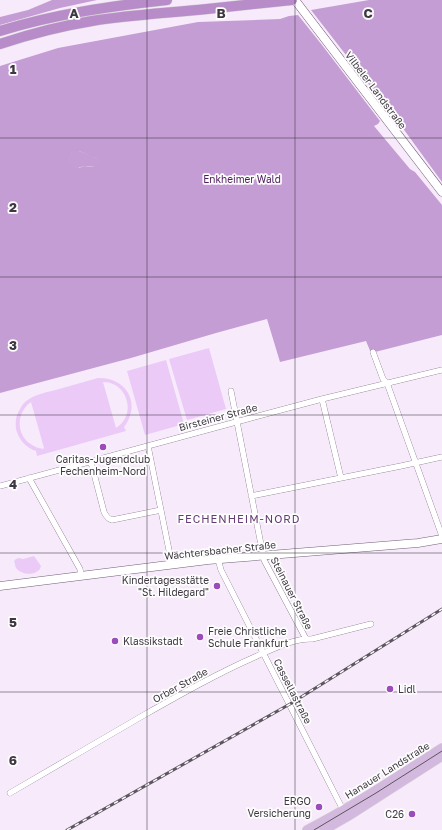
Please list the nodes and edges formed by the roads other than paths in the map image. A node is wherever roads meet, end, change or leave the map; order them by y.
1 (168, 0) edge
2 (292, 0) edge
3 (295, 0) edge
4 (0, 31) edge
5 (0, 44) edge
6 (442, 192) edge
7 (373, 352) dead end
8 (442, 370) edge
9 (387, 384) junction
10 (231, 391) dead end
11 (322, 399) junction
12 (236, 422) junction
13 (148, 446) junction
14 (442, 457) edge
15 (91, 462) junction
16 (416, 462) junction
17 (29, 478) junction
18 (341, 478) junction
19 (0, 486) edge
20 (251, 496) junction
21 (161, 510) junction
22 (442, 536) edge
23 (442, 539) edge
24 (263, 555) junction
25 (218, 559) junction
26 (172, 565) junction
27 (81, 576) junction
28 (0, 586) edge
29 (371, 624) dead end
30 (306, 639) junction
31 (264, 653) junction
32 (442, 748) edge
33 (442, 756) edge
34 (10, 792) dead end
35 (343, 810) junction
36 (355, 812) junction
37 (307, 830) edge
38 (324, 830) edge

1 - 4 highway
2 - 5 highway
3 - 6 street, Vilbeler Landstraße
7 - 9 street
8 - 9 street, Birsteiner Straße
9 - 11 street, Birsteiner Straße
9 - 16 street
10 - 12 street, Steinauer Straße
11 - 12 street, Birsteiner Straße
11 - 18 street
12 - 13 street, Birsteiner Straße
12 - 20 street, Steinauer Straße
13 - 15 street, Birsteiner Straße
13 - 21 street
14 - 16 street
15 - 17 street, Birsteiner Straße
15 - 21 street
16 - 18 street
16 - 22 street
17 - 19 street, Birsteiner Straße
17 - 27 street
18 - 20 street
20 - 24 street, Steinauer Straße
21 - 26 street
23 - 24 street, Wächtersbacher Straße
24 - 25 street, Wächtersbacher Straße
24 - 30 street, Steinauer Straße
25 - 26 street, Wächtersbacher Straße
25 - 31 street, Cassellastraße
26 - 27 street, Wächtersbacher Straße
27 - 28 street, Wächtersbacher Straße
29 - 30 street, Orber Straße
30 - 31 street, Orber Straße
31 - 34 street, Orber Straße
31 - 35 street, Cassellastraße
32 - 35 main road, Hanauer Landstraße
33 - 36 main road, Hanauer Landstraße
35 - 36 street, Hanauer Landstraße
35 - 37 main road, Hanauer Landstraße
36 - 38 main road, Hanauer Landstraße

